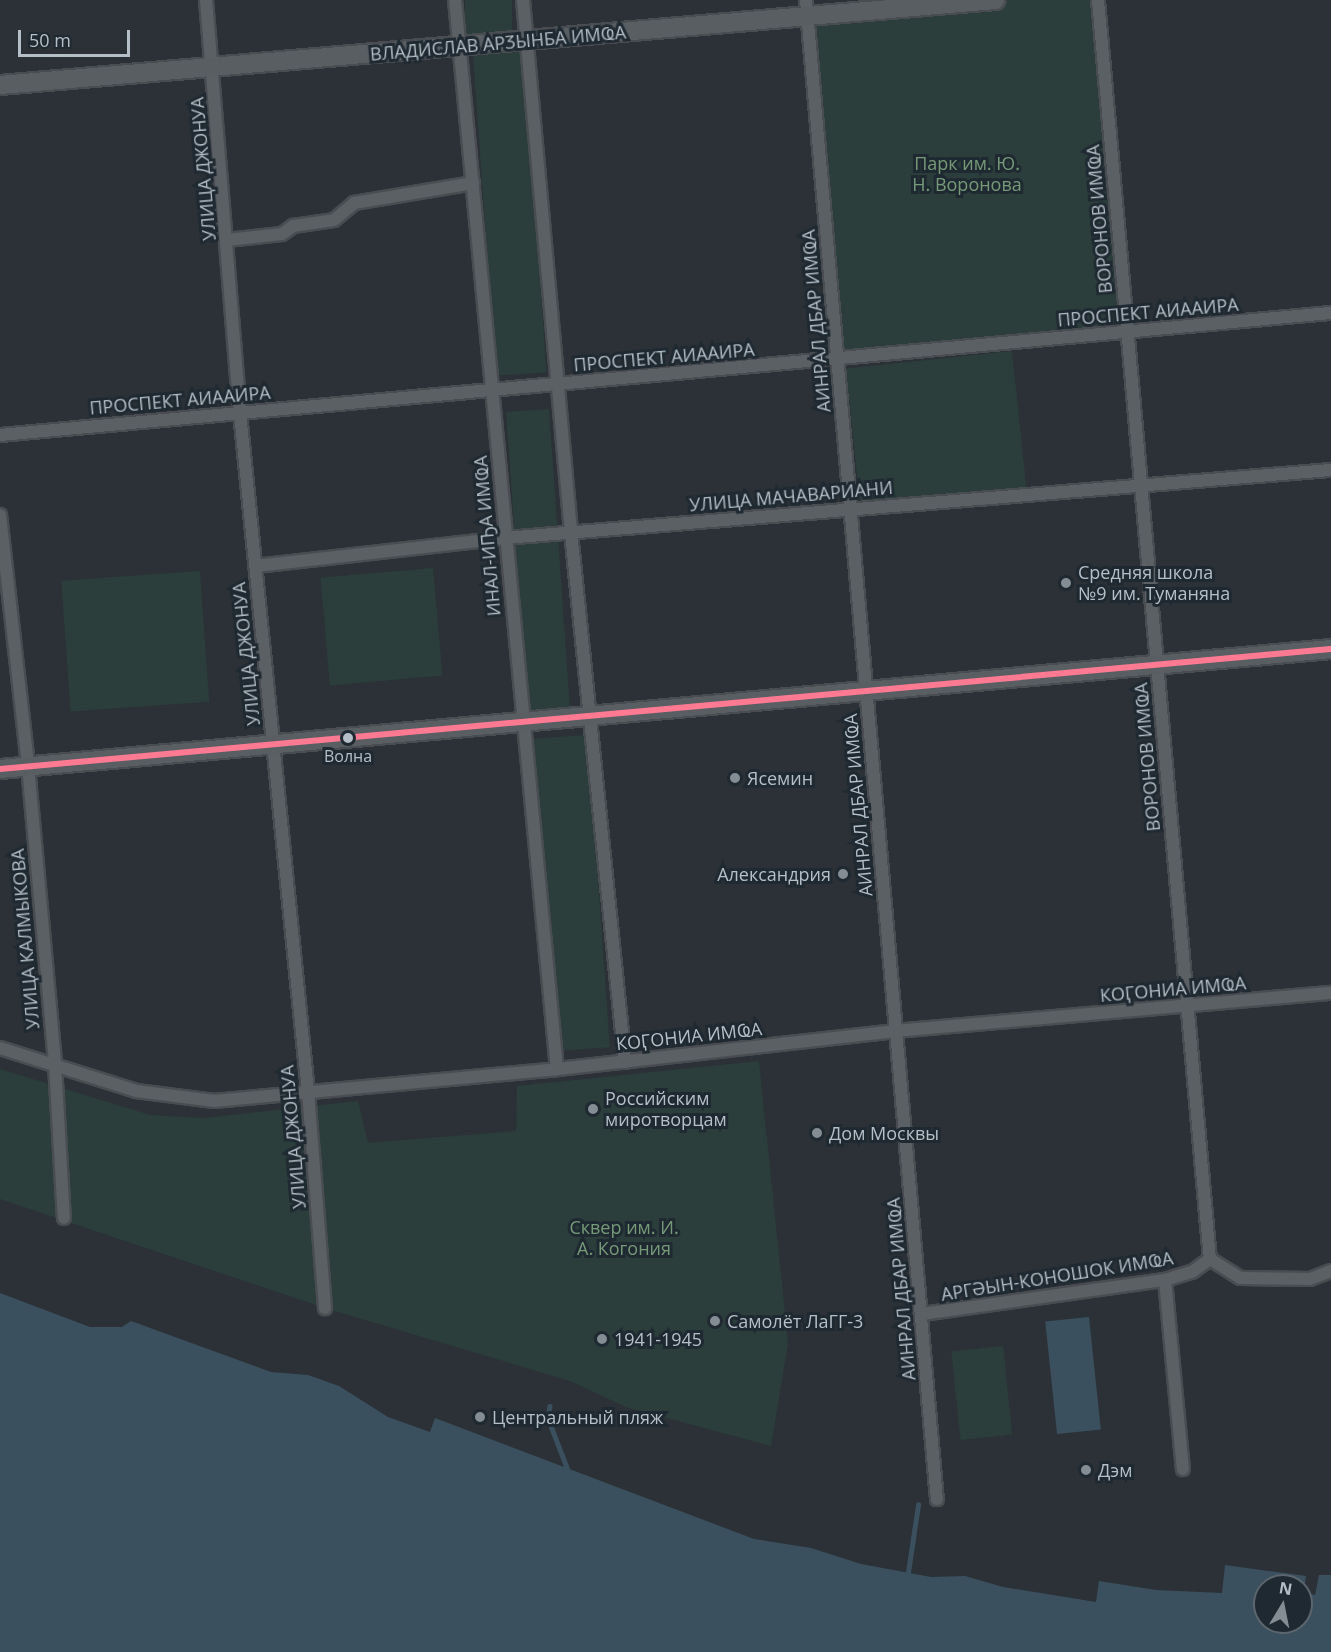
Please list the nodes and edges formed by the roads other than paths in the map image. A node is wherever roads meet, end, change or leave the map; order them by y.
1 (206, 0) edge
2 (455, 0) edge
3 (523, 0) edge
4 (995, 0) edge
5 (1098, 0) edge
6 (807, 8) edge
7 (527, 40) junction
8 (460, 46) junction
9 (212, 67) junction
10 (0, 85) edge
11 (472, 183) junction
12 (227, 240) junction
13 (1331, 313) edge
14 (1127, 332) junction
15 (837, 358) junction
16 (558, 385) junction
17 (492, 390) junction
18 (240, 413) junction
19 (0, 435) edge
20 (1331, 470) edge
21 (1141, 486) junction
22 (851, 509) junction
23 (0, 515) edge
24 (571, 532) junction
25 (505, 538) junction
26 (255, 566) junction
27 (1331, 650) edge
28 (1157, 666) junction
29 (867, 692) junction
30 (589, 715) junction
31 (522, 721) junction
32 (274, 744) junction
33 (28, 766) junction
34 (0, 769) edge
35 (1331, 993) edge
36 (1187, 1006) junction
37 (895, 1031) junction
38 (0, 1048) edge
39 (625, 1062) junction
40 (55, 1064) junction
41 (557, 1069) junction
42 (309, 1092) junction
43 (64, 1218) dead end
44 (1210, 1259) junction
45 (1331, 1271) edge
46 (1165, 1280) junction
47 (325, 1308) dead end
48 (922, 1314) junction
49 (1183, 1469) dead end
50 (937, 1499) dead end

1 - 9 street, УЛИЦА ДЖОНУА
2 - 8 street, ИНАЛ-ИҦА ИМҨА
3 - 7 street
4 - 6 main road, ВЛАДИСЛАВ АРӠЫНБА ИМҨА
5 - 14 street, ВОРОНОВ ИМҨА
6 - 7 main road, ВЛАДИСЛАВ АРӠЫНБА ИМҨА
6 - 15 street, АИНРАЛ ДБАР ИМҨА
7 - 8 main road, ВЛАДИСЛАВ АРӠЫНБА ИМҨА
7 - 16 street
8 - 9 main road, ВЛАДИСЛАВ АРӠЫНБА ИМҨА
8 - 11 street, ИНАЛ-ИҦА ИМҨА
9 - 10 main road, ВЛАДИСЛАВ АРӠЫНБА ИМҨА
9 - 12 street, УЛИЦА ДЖОНУА
11 - 12 street
11 - 17 street, ИНАЛ-ИҦА ИМҨА
12 - 18 street, УЛИЦА ДЖОНУА
13 - 14 street, ПРОСПЕКТ АИААИРА
14 - 15 street, ПРОСПЕКТ АИААИРА
14 - 21 street, ВОРОНОВ ИМҨА
15 - 16 street, ПРОСПЕКТ АИААИРА
15 - 22 street, АИНРАЛ ДБАР ИМҨА
16 - 17 street, ПРОСПЕКТ АИААИРА
16 - 24 street
17 - 18 street, ПРОСПЕКТ АИААИРА
17 - 25 street, ИНАЛ-ИҦА ИМҨА
18 - 19 street, ПРОСПЕКТ АИААИРА
18 - 26 street, УЛИЦА ДЖОНУА
20 - 21 street, УЛИЦА МАЧАВАРИАНИ
21 - 22 street, УЛИЦА МАЧАВАРИАНИ
21 - 28 street, ВОРОНОВ ИМҨА
22 - 24 street, УЛИЦА МАЧАВАРИАНИ
22 - 29 street, АИНРАЛ ДБАР ИМҨА
23 - 33 street, УЛИЦА КАЛМЫКОВА
24 - 25 street, УЛИЦА МАЧАВАРИАНИ
24 - 30 street
25 - 26 street, УЛИЦА МАЧАВАРИАНИ
25 - 31 street, ИНАЛ-ИҦА ИМҨА
26 - 32 street, УЛИЦА ДЖОНУА
27 - 28 main road
28 - 29 main road
28 - 36 street, ВОРОНОВ ИМҨА
29 - 30 main road
29 - 37 street, АИНРАЛ ДБАР ИМҨА
30 - 31 main road
30 - 39 street
31 - 32 main road
31 - 41 street, ИНАЛ-ИҦА ИМҨА
32 - 33 main road
32 - 42 street, УЛИЦА ДЖОНУА
33 - 34 main road
33 - 40 street, УЛИЦА КАЛМЫКОВА
35 - 36 street, КОӶОНИА ИМҨА
36 - 37 street, КОӶОНИА ИМҨА
36 - 44 street, ВОРОНОВ ИМҨА
37 - 39 street, КОӶОНИА ИМҨА
37 - 48 street, АИНРАЛ ДБАР ИМҨА
38 - 40 street, КОӶОНИА ИМҨА
39 - 41 street, КОӶОНИА ИМҨА
40 - 42 street, КОӶОНИА ИМҨА
40 - 43 street, УЛИЦА КАЛМЫКОВА
41 - 42 street, КОӶОНИА ИМҨА
42 - 47 street, УЛИЦА ДЖОНУА
44 - 45 street
44 - 46 street, АРГӘЫН-КОНОШОК ИМҨА
46 - 48 street, АРГӘЫН-КОНОШОК ИМҨА
46 - 49 street
48 - 50 street, АИНРАЛ ДБАР ИМҨА

